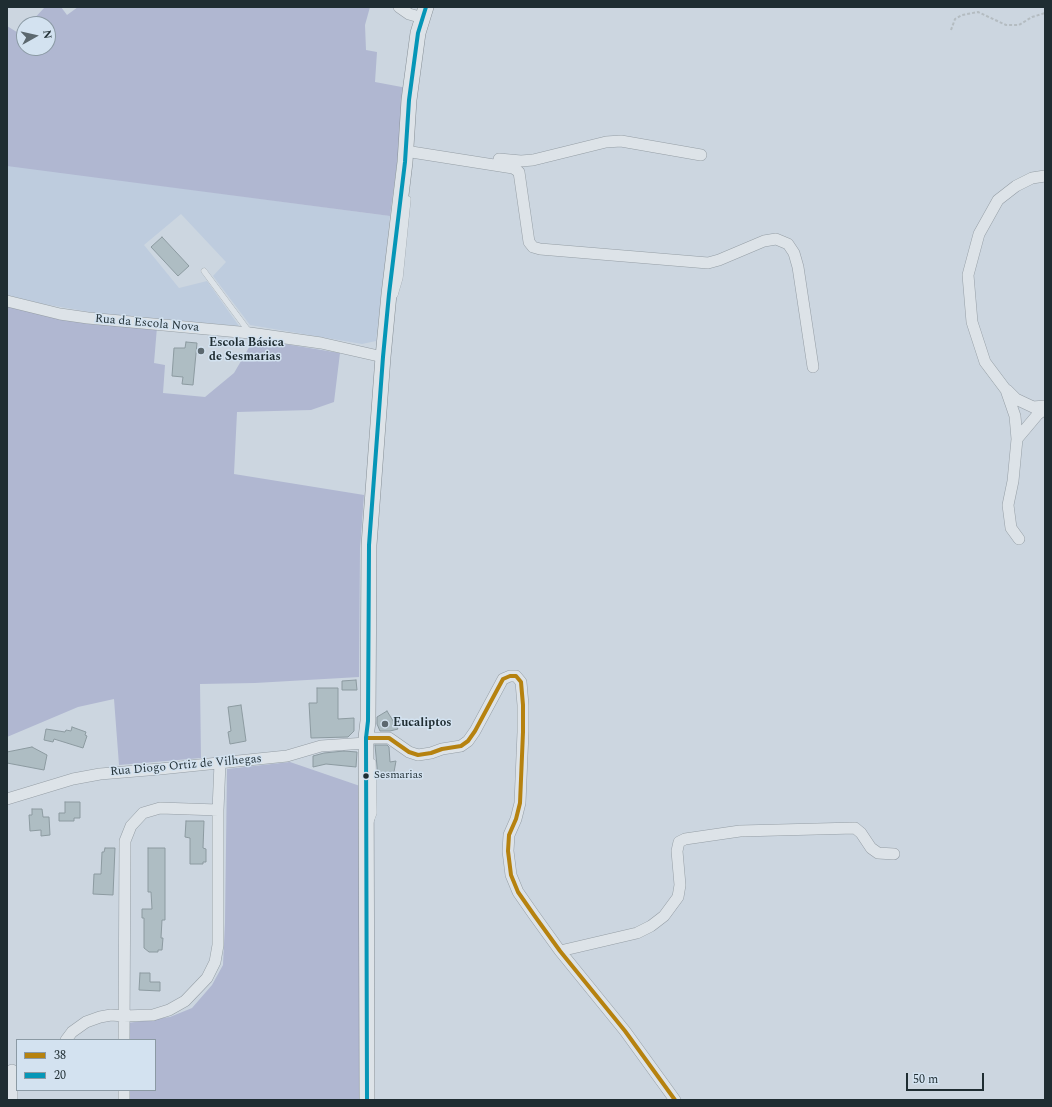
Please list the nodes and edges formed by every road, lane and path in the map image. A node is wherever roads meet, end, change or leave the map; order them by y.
1 (399, 7) edge
2 (424, 13) edge
3 (1045, 13) edge
4 (951, 30) dead end
5 (405, 153) junction
6 (701, 155) dead end
7 (1045, 176) edge
8 (409, 186) dead end
9 (408, 193) dead end
10 (204, 272) dead end
11 (7, 301) edge
12 (386, 328) junction
13 (250, 333) junction
14 (383, 357) junction
15 (813, 367) dead end
16 (1006, 390) junction
17 (1045, 406) edge
18 (1045, 409) edge
19 (1017, 439) junction
20 (1019, 539) dead end
21 (368, 744) junction
22 (373, 759) dead end
23 (220, 763) junction
24 (7, 799) edge
25 (218, 810) junction
26 (367, 830) junction
27 (894, 854) dead end
28 (560, 951) junction
29 (124, 1016) junction
30 (67, 1039) edge
31 (124, 1039) edge
32 (12, 1070) edge
33 (12, 1100) edge
34 (367, 1100) edge
35 (675, 1100) edge

1 - 2 street
2 - 5 main road
3 - 4 path
5 - 6 street
5 - 8 lane
5 - 12 main road
5 - 15 street
7 - 16 street
9 - 12 lane
10 - 13 lane
11 - 13 street, Rua da Escola Nova
12 - 14 main road
13 - 14 street, Rua da Escola Nova
14 - 21 main road
16 - 17 street
16 - 19 street
18 - 19 street
19 - 20 street
21 - 23 street, Rua Diogo Ortiz de Vilhegas
21 - 26 main road
21 - 28 street, Rua Diogo Ortiz de Vilhegas
22 - 26 lane
23 - 24 street, Rua Diogo Ortiz de Vilhegas
23 - 25 street
25 - 29 street
25 - 29 street
26 - 34 main road
27 - 28 street
28 - 35 street
29 - 30 street
29 - 31 street
32 - 33 street

